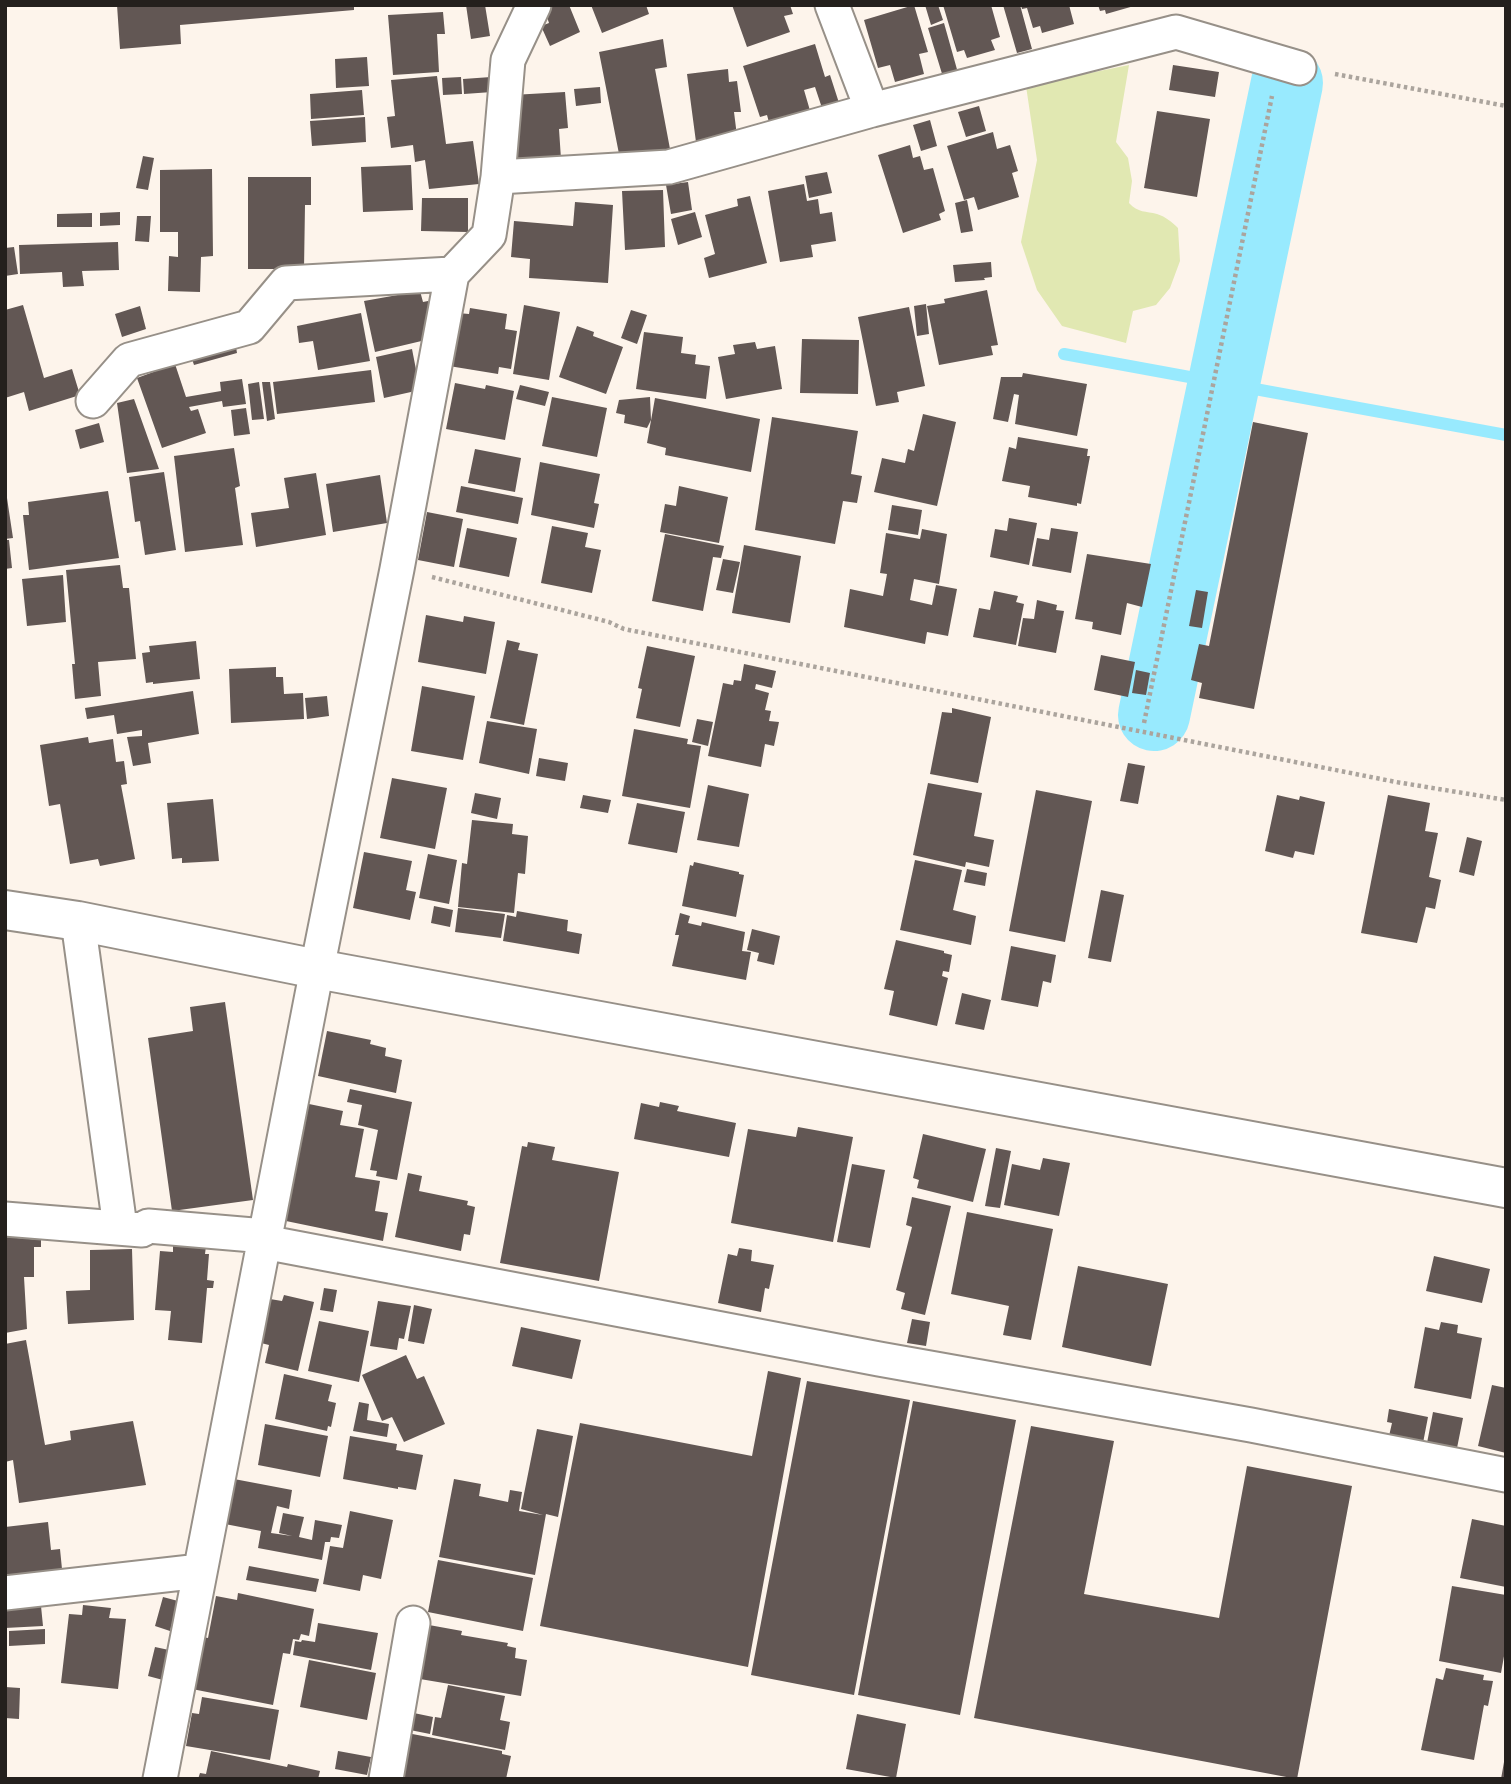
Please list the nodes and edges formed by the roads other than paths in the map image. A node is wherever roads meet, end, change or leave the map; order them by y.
1 (534, 5) edge
2 (832, 5) edge
3 (1178, 19) edge
4 (1299, 68) road end
5 (872, 110) junction
6 (498, 177) junction
7 (452, 274) junction
8 (93, 401) dead end
9 (5, 910) edge
10 (78, 921) junction
11 (317, 970) junction
12 (1506, 1188) edge
13 (5, 1219) edge
14 (120, 1227) junction
15 (265, 1239) junction
16 (1506, 1475) edge
17 (200, 1571) junction
18 (5, 1593) edge
19 (413, 1623) dead end
20 (160, 1779) edge
21 (386, 1779) edge

1 - 6 street
2 - 5 street
3 - 4 street
3 - 5 street
5 - 6 street
6 - 7 street
7 - 8 street
7 - 11 street
9 - 10 street
10 - 11 street
10 - 14 street
11 - 12 street
11 - 15 street
13 - 14 street
14 - 15 street
15 - 16 street
15 - 17 street
17 - 18 street
17 - 20 street
19 - 21 street

